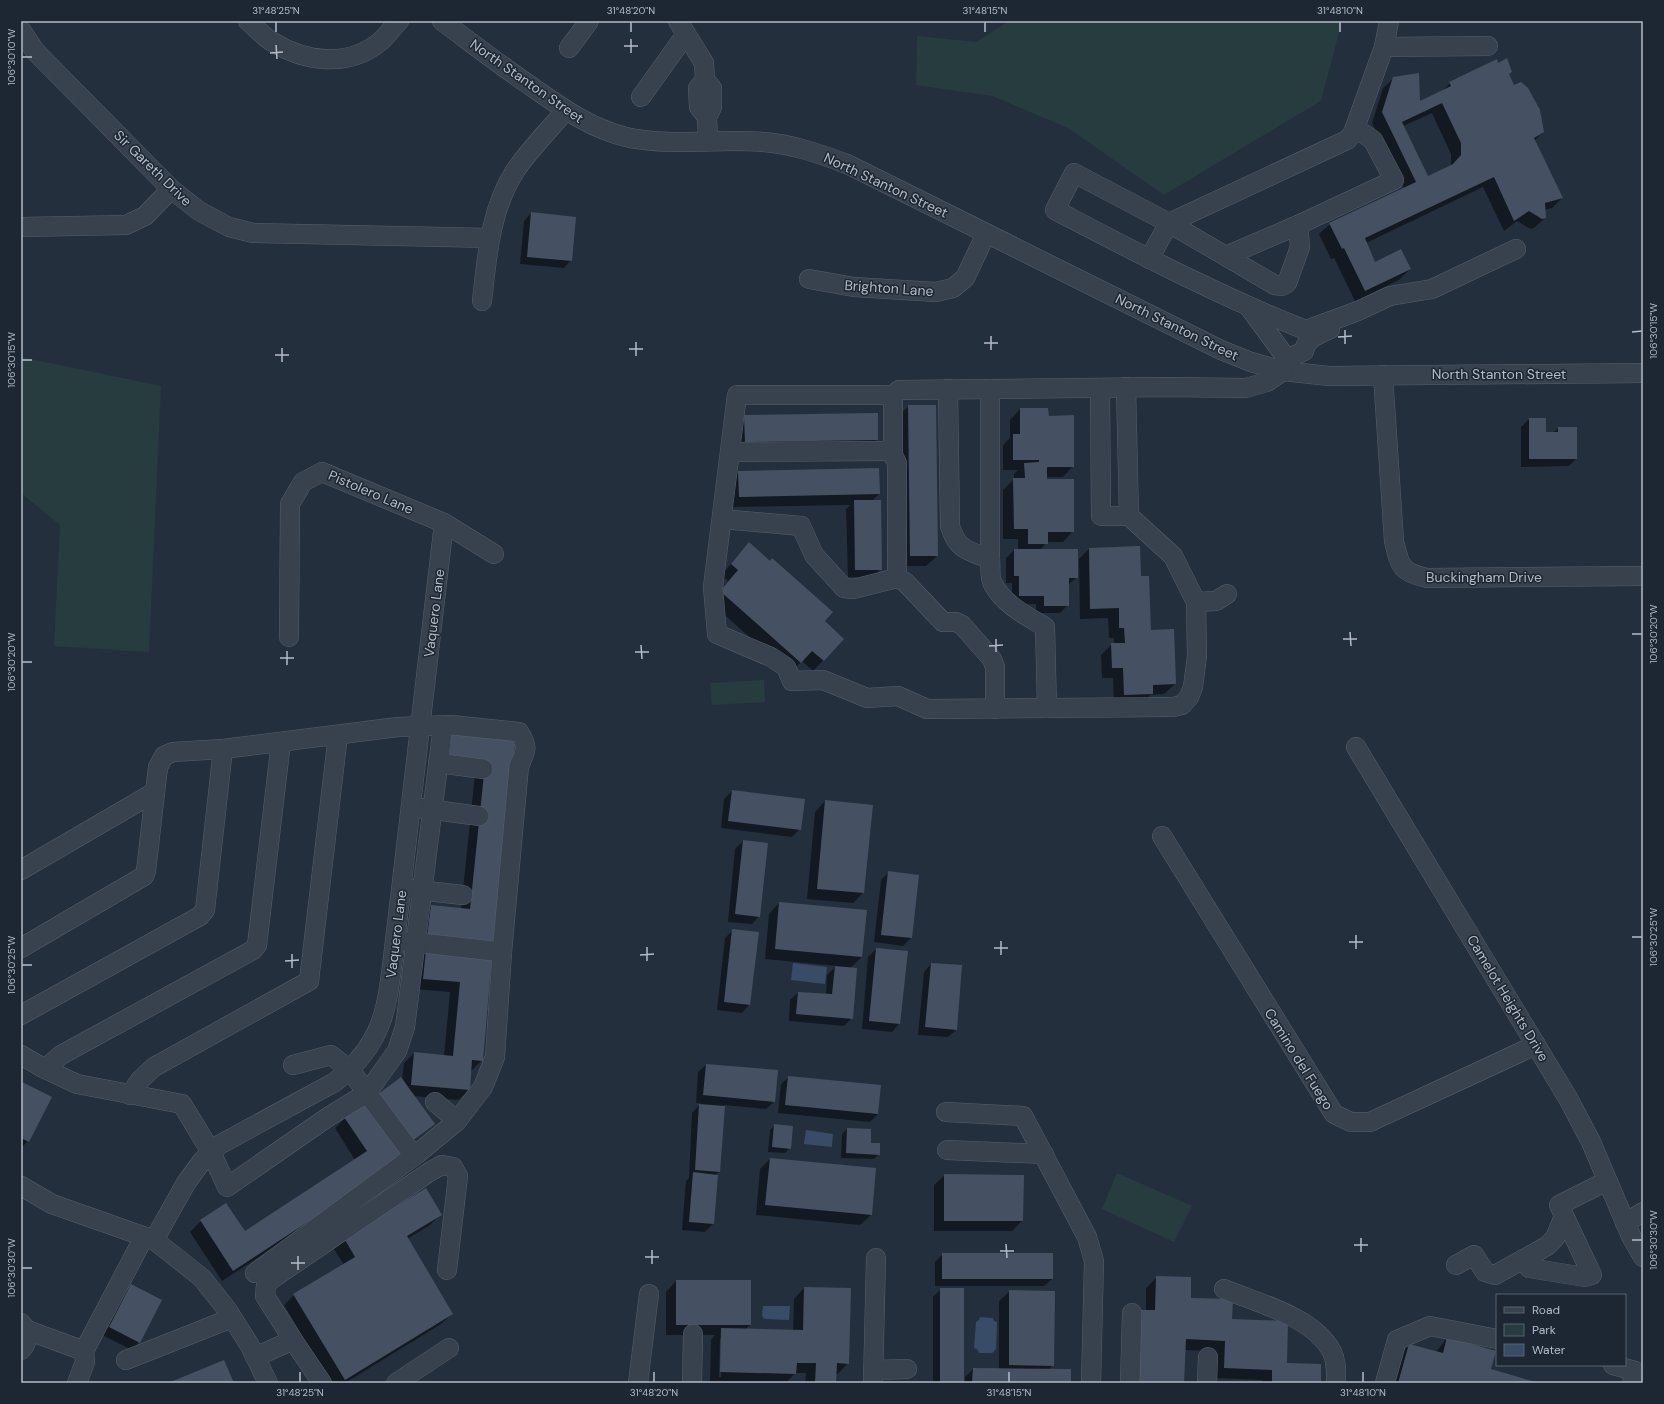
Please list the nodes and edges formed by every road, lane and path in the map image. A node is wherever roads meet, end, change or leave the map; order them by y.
1 (248, 21) edge
2 (398, 21) edge
3 (442, 21) edge
4 (589, 21) edge
5 (1389, 21) edge
6 (682, 28) edge
7 (21, 30) edge
8 (1488, 46) dead end
9 (1384, 47) junction
10 (569, 48) dead end
11 (641, 97) dead end
12 (566, 110) junction
13 (1355, 128) junction
14 (708, 141) junction
15 (171, 189) junction
16 (1169, 223) junction
17 (1298, 225) junction
18 (21, 227) edge
19 (986, 234) junction
20 (490, 238) junction
21 (1516, 249) dead end
22 (1226, 256) junction
23 (1149, 259) junction
24 (809, 279) dead end
25 (482, 300) dead end
26 (1249, 307) junction
27 (1358, 311) junction
28 (1285, 365) junction
29 (1643, 373) edge
30 (1383, 375) junction
31 (1126, 387) junction
32 (1100, 388) junction
33 (948, 389) junction
34 (990, 389) junction
35 (893, 395) junction
36 (892, 451) junction
37 (730, 452) junction
38 (1129, 516) junction
39 (722, 519) junction
40 (444, 523) junction
41 (494, 554) dead end
42 (990, 559) junction
43 (1643, 576) edge
44 (898, 578) junction
45 (1227, 594) dead end
46 (1196, 602) junction
47 (289, 637) dead end
48 (1046, 708) junction
49 (995, 709) junction
50 (443, 726) junction
51 (420, 727) junction
52 (338, 735) junction
53 (281, 742) junction
54 (1356, 747) dead end
55 (223, 749) junction
56 (438, 763) junction
57 (483, 769) dead end
58 (155, 792) junction
59 (411, 807) junction
60 (432, 810) junction
61 (479, 816) dead end
62 (1162, 836) dead end
63 (21, 870) edge
64 (402, 888) junction
65 (422, 890) junction
66 (463, 895) dead end
67 (395, 941) junction
68 (416, 943) junction
69 (21, 948) edge
70 (502, 952) junction
71 (387, 1003) junction
72 (408, 1006) junction
73 (21, 1016) edge
74 (1536, 1044) junction
75 (21, 1055) edge
76 (293, 1065) dead end
77 (45, 1069) junction
78 (350, 1070) junction
79 (316, 1092) junction
80 (367, 1093) junction
81 (130, 1095) junction
82 (435, 1102) dead end
83 (946, 1112) dead end
84 (328, 1117) junction
85 (457, 1121) junction
86 (946, 1150) dead end
87 (211, 1152) junction
88 (1044, 1154) junction
89 (414, 1156) junction
90 (1607, 1181) junction
91 (21, 1186) edge
92 (1643, 1212) edge
93 (1564, 1216) junction
94 (1625, 1223) junction
95 (149, 1239) junction
96 (1643, 1257) edge
97 (876, 1258) dead end
98 (1523, 1259) junction
99 (1456, 1265) dead end
100 (447, 1270) dead end
101 (255, 1273) dead end
102 (1224, 1289) dead end
103 (649, 1294) dead end
104 (1132, 1313) dead end
105 (232, 1318) junction
106 (24, 1326) edge
107 (693, 1334) dead end
108 (1496, 1339) edge
109 (293, 1340) junction
110 (449, 1348) dead end
111 (21, 1350) edge
112 (84, 1351) junction
113 (256, 1357) junction
114 (1208, 1357) dead end
115 (126, 1360) dead end
116 (1617, 1366) edge
117 (907, 1369) dead end
118 (873, 1376) edge
119 (78, 1383) edge
120 (268, 1383) edge
121 (322, 1383) edge
122 (396, 1383) edge
123 (638, 1383) edge
124 (692, 1383) edge
125 (1091, 1383) edge
126 (1130, 1383) edge
127 (1207, 1383) edge
128 (1336, 1383) edge
129 (1385, 1383) edge
130 (1632, 1383) edge

1 - 2 street
3 - 12 street, North Stanton Street
4 - 10 street
5 - 9 street
6 - 11 street
6 - 14 street
7 - 15 street, Sir Gareth Drive
8 - 9 street
9 - 13 street
12 - 14 street, North Stanton Street
12 - 20 street
13 - 16 street
13 - 17 street
14 - 19 street, North Stanton Street
15 - 18 street
15 - 20 street, Sir Gareth Drive
16 - 22 street
16 - 23 street
16 - 23 street
17 - 22 street
17 - 22 street
19 - 24 street, Brighton Lane
19 - 28 street, North Stanton Street
20 - 25 street
21 - 27 street
23 - 26 street
26 - 27 street
26 - 28 street
27 - 28 street
28 - 30 street, North Stanton Street
28 - 31 street
29 - 30 street, North Stanton Street
30 - 43 street, Buckingham Drive
31 - 32 street
31 - 38 street
32 - 34 street
32 - 38 street
33 - 34 street
33 - 35 street
33 - 42 street
34 - 42 street
35 - 36 street
35 - 37 street
36 - 37 street
36 - 44 street
37 - 39 street
38 - 46 street
39 - 44 street
39 - 49 street
40 - 41 street, Pistolero Lane
40 - 47 street, Pistolero Lane
40 - 51 street, Vaquero Lane
42 - 48 street
44 - 49 street
45 - 46 street
46 - 48 street
48 - 49 street
50 - 51 street
50 - 56 street
50 - 70 street
51 - 52 street
51 - 59 street, Vaquero Lane
52 - 53 street
52 - 81 street
53 - 55 street
53 - 77 street
54 - 74 street, Camelot Heights Drive
55 - 58 street
55 - 73 street
56 - 57 street
56 - 60 street
58 - 63 street
58 - 69 street
59 - 60 street
59 - 64 street, Vaquero Lane
60 - 61 street
60 - 65 street
62 - 74 street, Camino del Fuego
64 - 65 street
64 - 67 street, Vaquero Lane
65 - 66 street
65 - 68 street
67 - 68 street
67 - 71 street, Vaquero Lane
68 - 70 street
68 - 72 street
70 - 85 street
71 - 72 street
71 - 78 street, Vaquero Lane
72 - 80 street
74 - 90 street, Camelot Heights Drive
75 - 77 street
76 - 78 street
77 - 81 street
78 - 79 street, Vaquero Lane
78 - 80 street
79 - 84 street
79 - 87 street, Vaquero Lane
80 - 84 street
80 - 89 street
81 - 87 street
82 - 85 street
83 - 88 street
84 - 87 street
85 - 89 street
86 - 88 street
87 - 95 street, Vaquero Lane
88 - 125 street
89 - 101 street
90 - 93 street
90 - 94 street, Camelot Heights Drive
91 - 95 street
92 - 94 street
93 - 98 street
93 - 98 street
94 - 96 street, Camelot Heights Drive
95 - 105 street
95 - 112 street, Vaquero Lane
97 - 118 street
98 - 99 street
100 - 109 street
102 - 128 street
103 - 123 street
104 - 126 street
105 - 113 street
105 - 115 street
106 - 111 street
106 - 112 street
107 - 124 street
108 - 129 street
109 - 113 street
109 - 121 street
110 - 122 street
112 - 119 street
113 - 120 street
114 - 127 street
116 - 130 street
117 - 118 street

